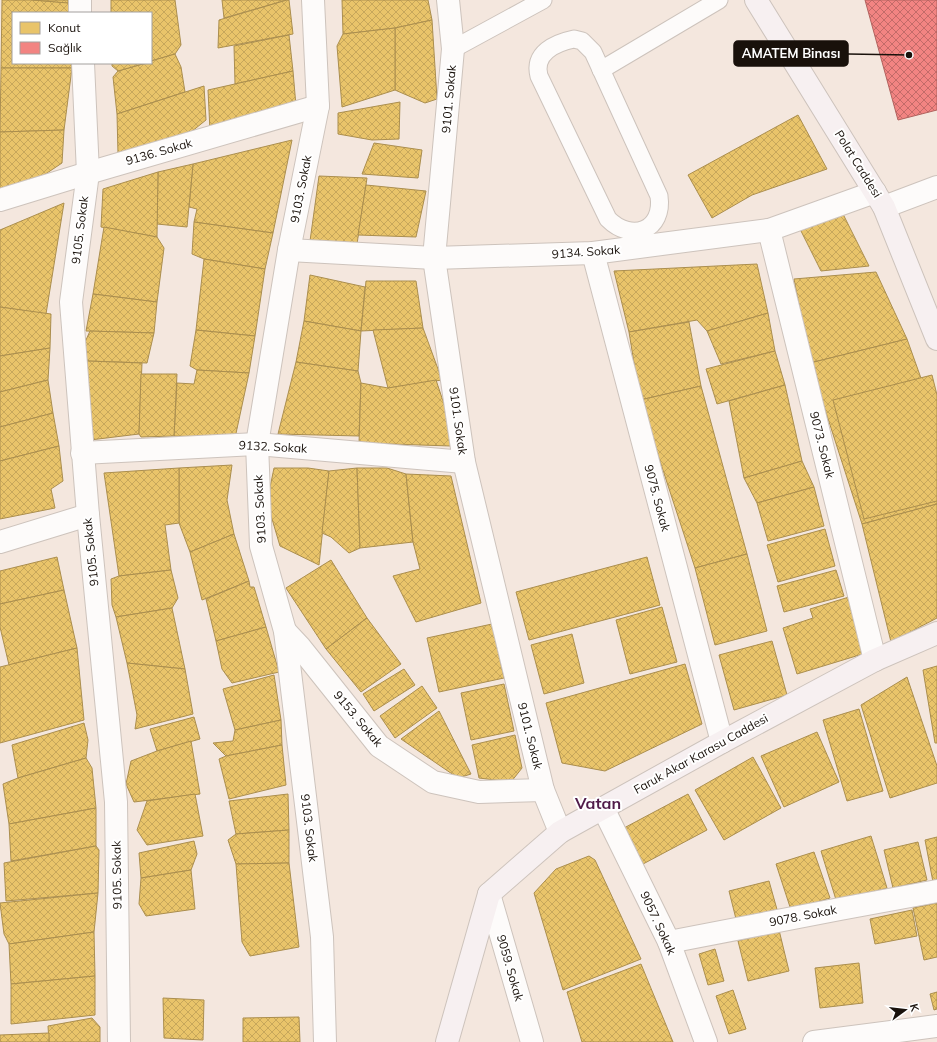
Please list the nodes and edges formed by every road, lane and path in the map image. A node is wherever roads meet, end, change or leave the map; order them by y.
1 (80, 0) edge
2 (313, 0) edge
3 (448, 0) edge
4 (543, 0) edge
5 (719, 0) edge
6 (756, 0) edge
7 (80, 12) edge
8 (453, 49) junction
9 (83, 64) edge
10 (601, 70) junction
11 (318, 106) junction
12 (88, 173) junction
13 (937, 187) edge
14 (0, 200) edge
15 (880, 200) junction
16 (768, 230) junction
17 (289, 250) junction
18 (593, 253) junction
19 (434, 258) junction
20 (937, 339) edge
21 (257, 444) junction
22 (82, 453) junction
23 (464, 462) junction
24 (88, 515) junction
25 (0, 542) edge
26 (285, 632) junction
27 (937, 633) edge
28 (876, 660) junction
29 (722, 742) junction
30 (544, 790) junction
31 (603, 808) junction
32 (560, 832) junction
33 (937, 891) edge
34 (489, 894) junction
35 (669, 942) junction
36 (937, 1026) edge
37 (119, 1042) edge
38 (325, 1042) edge
39 (447, 1042) edge
40 (532, 1042) edge
41 (706, 1042) edge
42 (814, 1042) edge

1 - 7 street
2 - 11 street, 9103. Sokak
3 - 8 street, 9101. Sokak
4 - 8 lane
5 - 10 lane
6 - 15 main road, Polat Caddesi
8 - 19 street, 9101. Sokak
9 - 12 street, 9105. Sokak
10 - 10 lane
11 - 12 street, 9136. Sokak
11 - 17 street, 9103. Sokak
12 - 14 street, 9136. Sokak
12 - 22 street, 9105. Sokak
13 - 15 street, 9134. Sokak
15 - 16 street, 9134. Sokak
15 - 20 main road, Polat Caddesi
16 - 18 street, 9134. Sokak
16 - 28 street, 9073. Sokak
17 - 19 street, 9134. Sokak
17 - 21 street, 9103. Sokak
18 - 19 street, 9134. Sokak
18 - 29 street, 9075. Sokak
19 - 23 street, 9101. Sokak
21 - 22 street, 9132. Sokak
21 - 23 street, 9132. Sokak
21 - 26 street, 9103. Sokak
22 - 24 street, 9105. Sokak
23 - 30 street, 9101. Sokak
24 - 25 street
24 - 37 street, 9105. Sokak
26 - 30 street, 9153. Sokak
26 - 38 street, 9103. Sokak
27 - 28 main road, Faruk Akar Karasu Caddesi
28 - 29 main road, Faruk Akar Karasu Caddesi
29 - 31 main road, Faruk Akar Karasu Caddesi
30 - 32 street, 9101. Sokak
31 - 32 main road, Faruk Akar Karasu Caddesi
31 - 35 street, 9057. Sokak
32 - 34 main road, Faruk Akar Karasu Caddesi
33 - 35 street, 9078. Sokak
34 - 39 main road
34 - 40 street, 9059. Sokak
35 - 41 street, 9057. Sokak
36 - 42 street

